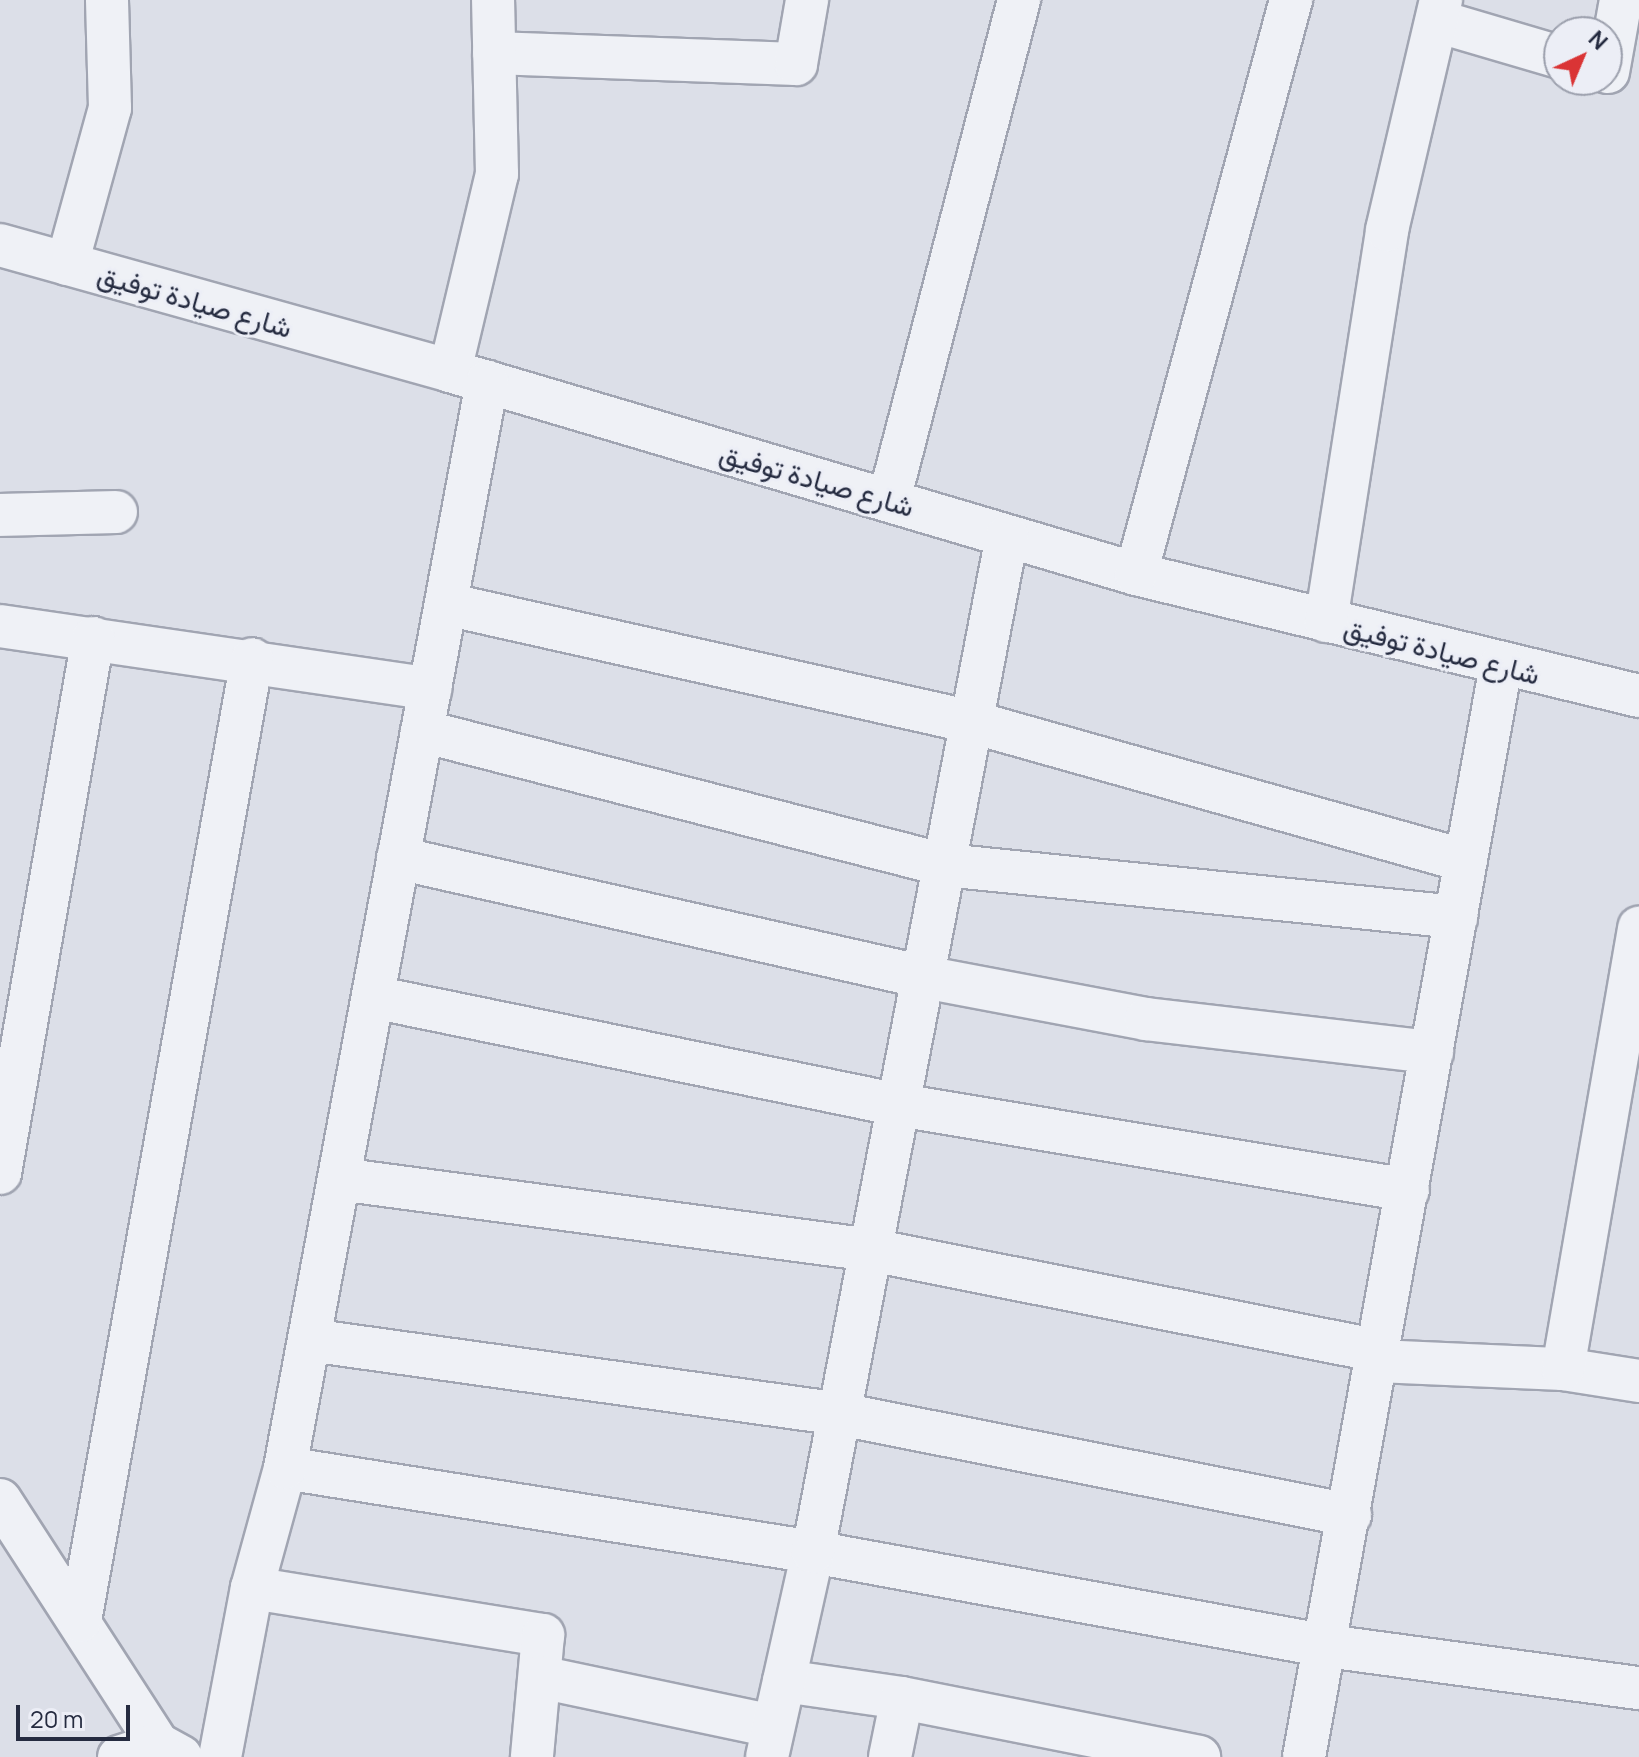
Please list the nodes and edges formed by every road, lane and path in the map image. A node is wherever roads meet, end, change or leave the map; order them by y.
1 (107, 0) edge
2 (493, 0) edge
3 (807, 0) edge
4 (1019, 0) edge
5 (1291, 0) edge
6 (1439, 11) edge
7 (1543, 51) edge
8 (494, 53) junction
9 (0, 245) edge
10 (67, 264) junction
11 (468, 376) junction
12 (889, 500) junction
13 (116, 512) dead end
14 (0, 515) edge
15 (1007, 536) junction
16 (1136, 574) junction
17 (446, 604) junction
18 (1326, 621) junction
19 (0, 626) edge
20 (93, 638) junction
21 (252, 659) junction
22 (1501, 665) junction
23 (430, 689) junction
24 (1639, 696) edge
25 (972, 722) junction
26 (422, 731) junction
27 (398, 858) junction
28 (1466, 861) junction
29 (945, 865) junction
30 (1456, 917) junction
31 (1639, 928) edge
32 (924, 977) junction
33 (373, 997) junction
34 (1432, 1052) junction
35 (7, 1088) edge
36 (899, 1105) junction
37 (0, 1173) edge
38 (339, 1179) junction
39 (1408, 1190) junction
40 (871, 1250) junction
41 (309, 1340) junction
42 (1378, 1356) junction
43 (1563, 1369) junction
44 (1639, 1381) edge
45 (840, 1414) junction
46 (285, 1468) junction
47 (0, 1500) edge
48 (1350, 1515) junction
49 (813, 1552) junction
50 (252, 1588) junction
51 (80, 1621) junction
52 (1327, 1646) junction
53 (540, 1677) junction
54 (784, 1681) junction
55 (1639, 1688) edge
56 (902, 1698) junction
57 (769, 1741) edge
58 (169, 1750) edge
59 (119, 1757) edge
60 (220, 1757) edge
61 (532, 1757) edge
62 (890, 1757) edge
63 (1199, 1757) edge
64 (1304, 1757) edge

1 - 10 street
2 - 8 street
3 - 8 street
4 - 12 street
5 - 16 street
6 - 7 street
6 - 18 street
8 - 11 street
9 - 10 street, شارع صيادة توفيق
10 - 11 street, شارع صيادة توفيق
11 - 12 street, شارع صيادة توفيق
11 - 17 street
12 - 15 street, شارع صيادة توفيق
13 - 14 street
15 - 16 street, شارع صيادة توفيق
15 - 25 street
16 - 18 street, شارع صيادة توفيق
17 - 23 street
17 - 25 street
18 - 22 street, شارع صيادة توفيق
19 - 20 street
20 - 21 street
20 - 35 street
21 - 23 street
21 - 51 street
22 - 24 street, شارع صيادة توفيق
22 - 28 street
23 - 26 street
25 - 28 street
25 - 29 street
26 - 27 street
26 - 29 street
27 - 32 street
27 - 33 street
28 - 30 street
29 - 30 street
29 - 32 street
30 - 34 street
31 - 43 street
32 - 34 street
32 - 36 street
33 - 36 street
33 - 38 street
34 - 39 street
35 - 37 street
36 - 39 street
36 - 40 street
38 - 40 street
38 - 41 street
39 - 42 street
40 - 42 street
40 - 45 street
41 - 45 street
41 - 46 street
42 - 43 street
42 - 48 street
43 - 44 street
45 - 48 street
45 - 49 street
46 - 49 street
46 - 50 street
47 - 51 street
48 - 52 street
49 - 52 street
49 - 54 street
50 - 53 street
50 - 60 street
51 - 58 street
52 - 55 street
52 - 64 street
53 - 57 street
53 - 61 street
54 - 56 street
54 - 57 street
56 - 62 street
56 - 63 street
58 - 59 street

